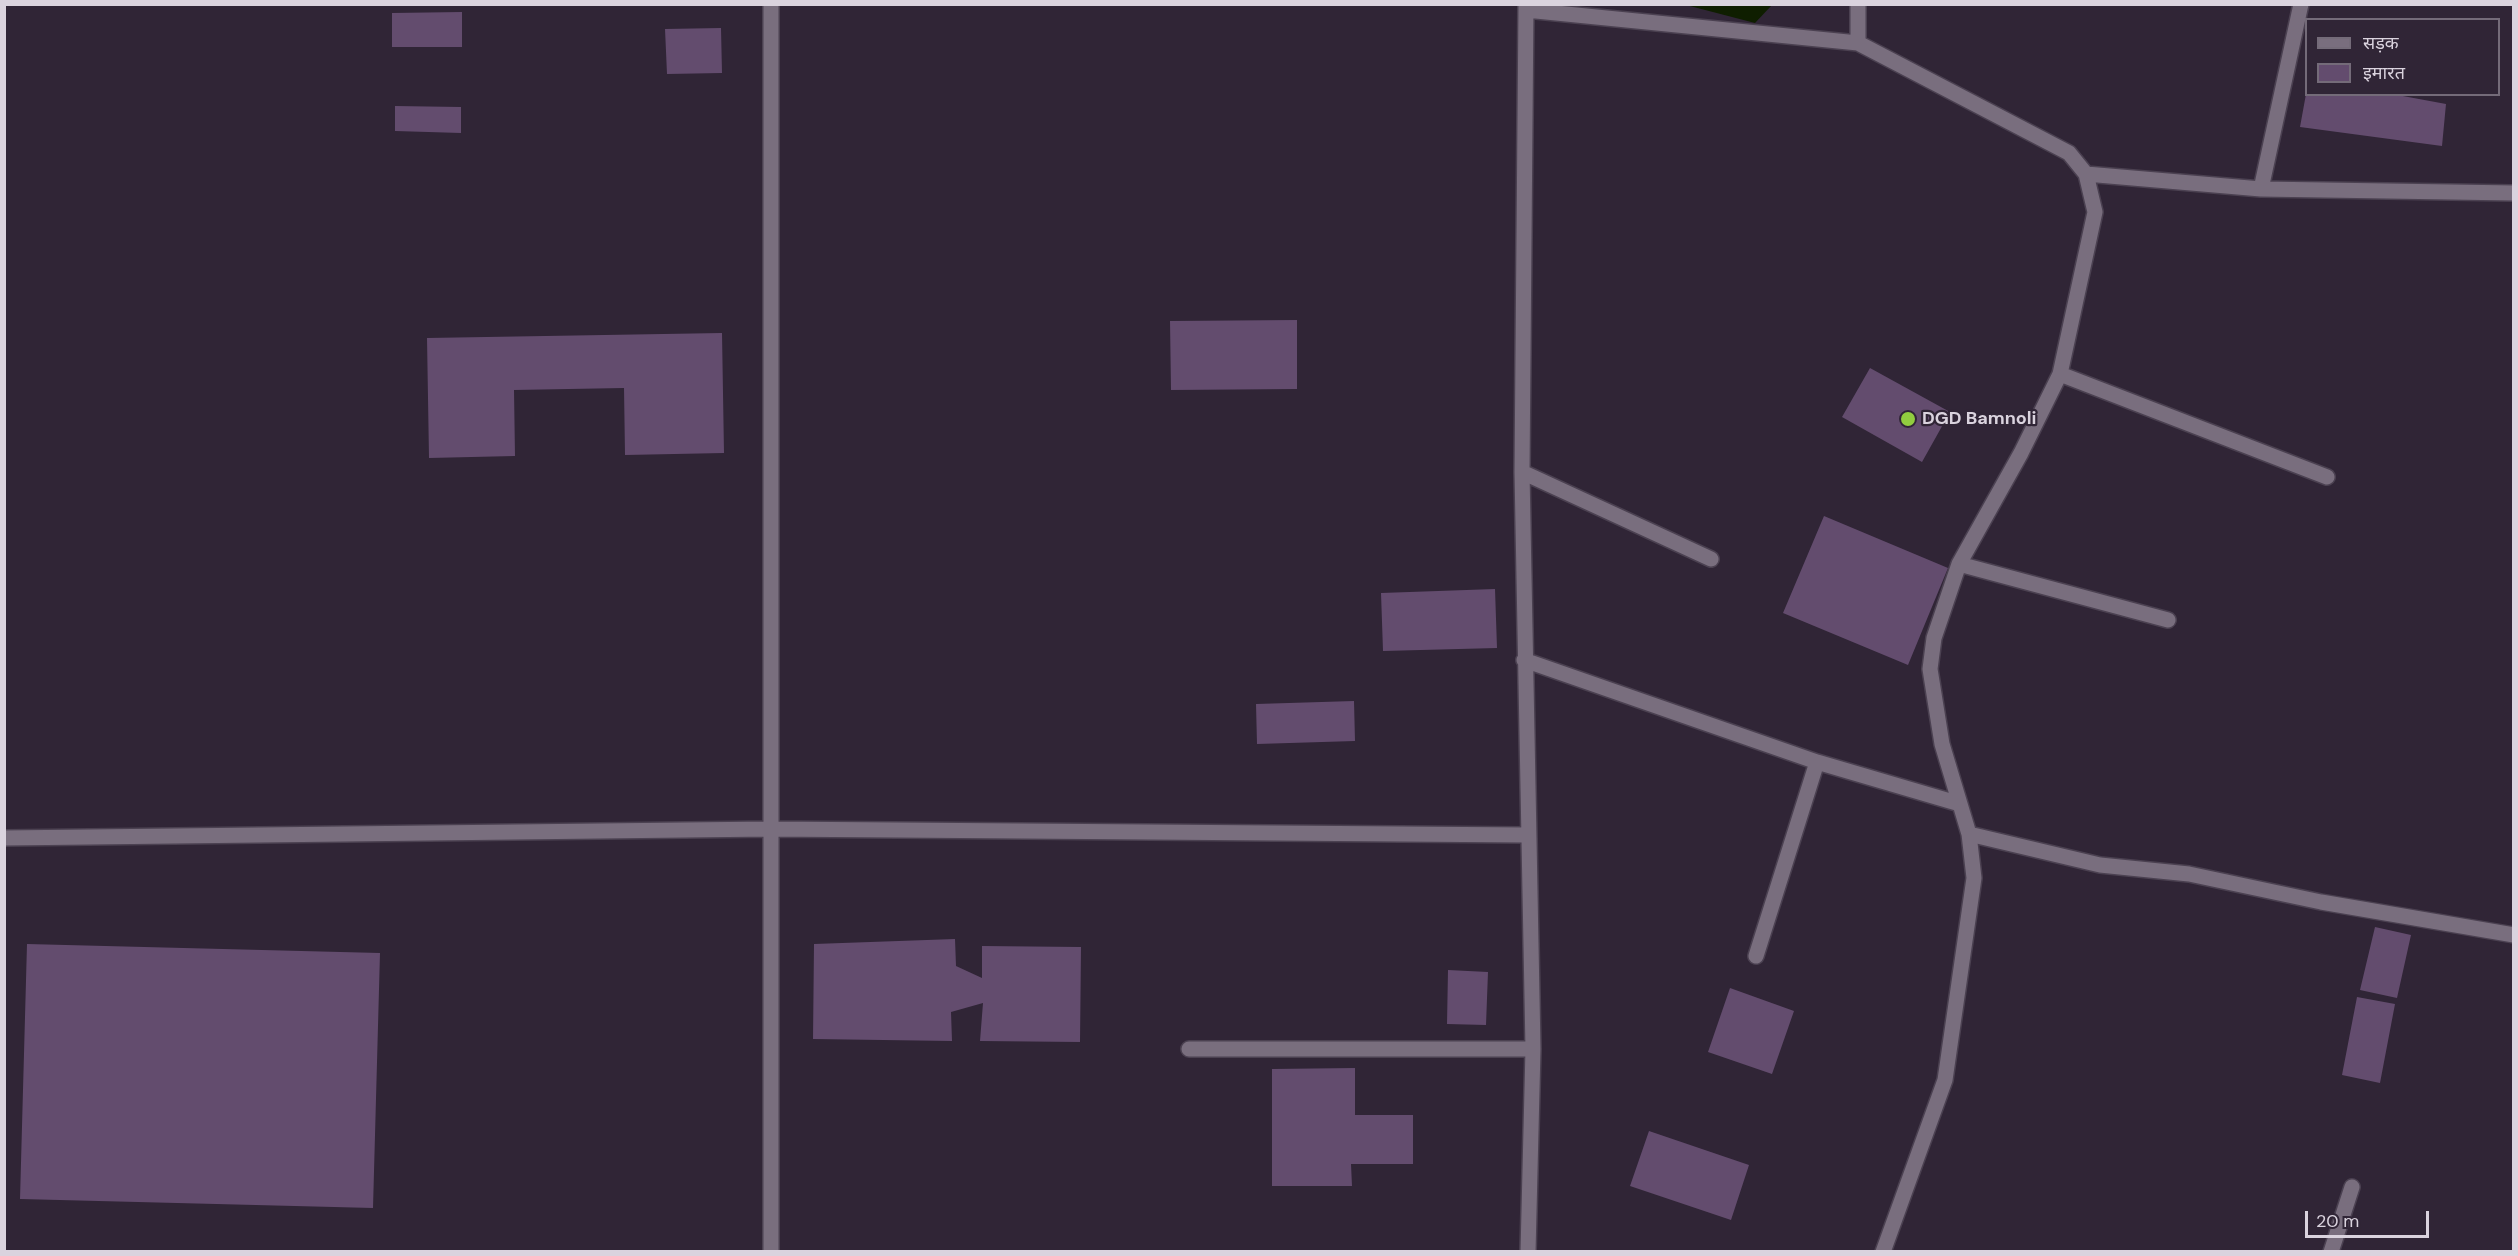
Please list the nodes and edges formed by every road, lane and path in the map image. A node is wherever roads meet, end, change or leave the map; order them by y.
1 (771, 4) edge
2 (1858, 4) edge
3 (2301, 4) edge
4 (1526, 7) edge
5 (1858, 43) junction
6 (2086, 174) junction
7 (2261, 189) junction
8 (2514, 193) edge
9 (2060, 374) junction
10 (1522, 472) junction
11 (2328, 477) dead end
12 (1712, 560) dead end
13 (1959, 564) junction
14 (2168, 620) dead end
15 (1524, 660) junction
16 (1817, 762) junction
17 (1960, 804) junction
18 (770, 829) junction
19 (1969, 834) junction
20 (1527, 835) junction
21 (4, 838) edge
22 (2514, 935) edge
23 (1756, 956) dead end
24 (1188, 1049) dead end
25 (1533, 1049) junction
26 (2352, 1187) dead end
27 (771, 1251) edge
28 (1528, 1251) edge
29 (1883, 1251) edge
30 (2331, 1251) edge

1 - 18 street
2 - 5 street
3 - 7 street
4 - 5 street
4 - 10 street
5 - 6 street
6 - 7 street
6 - 9 street
7 - 8 street
9 - 11 street
9 - 13 street
10 - 12 street
10 - 15 street
13 - 14 street
13 - 17 street
15 - 16 street
15 - 20 street
16 - 17 street
16 - 23 street
17 - 19 street
18 - 20 street
18 - 21 street
18 - 27 street
19 - 22 street
19 - 29 street
20 - 25 street
24 - 25 street
25 - 28 street
26 - 30 street

